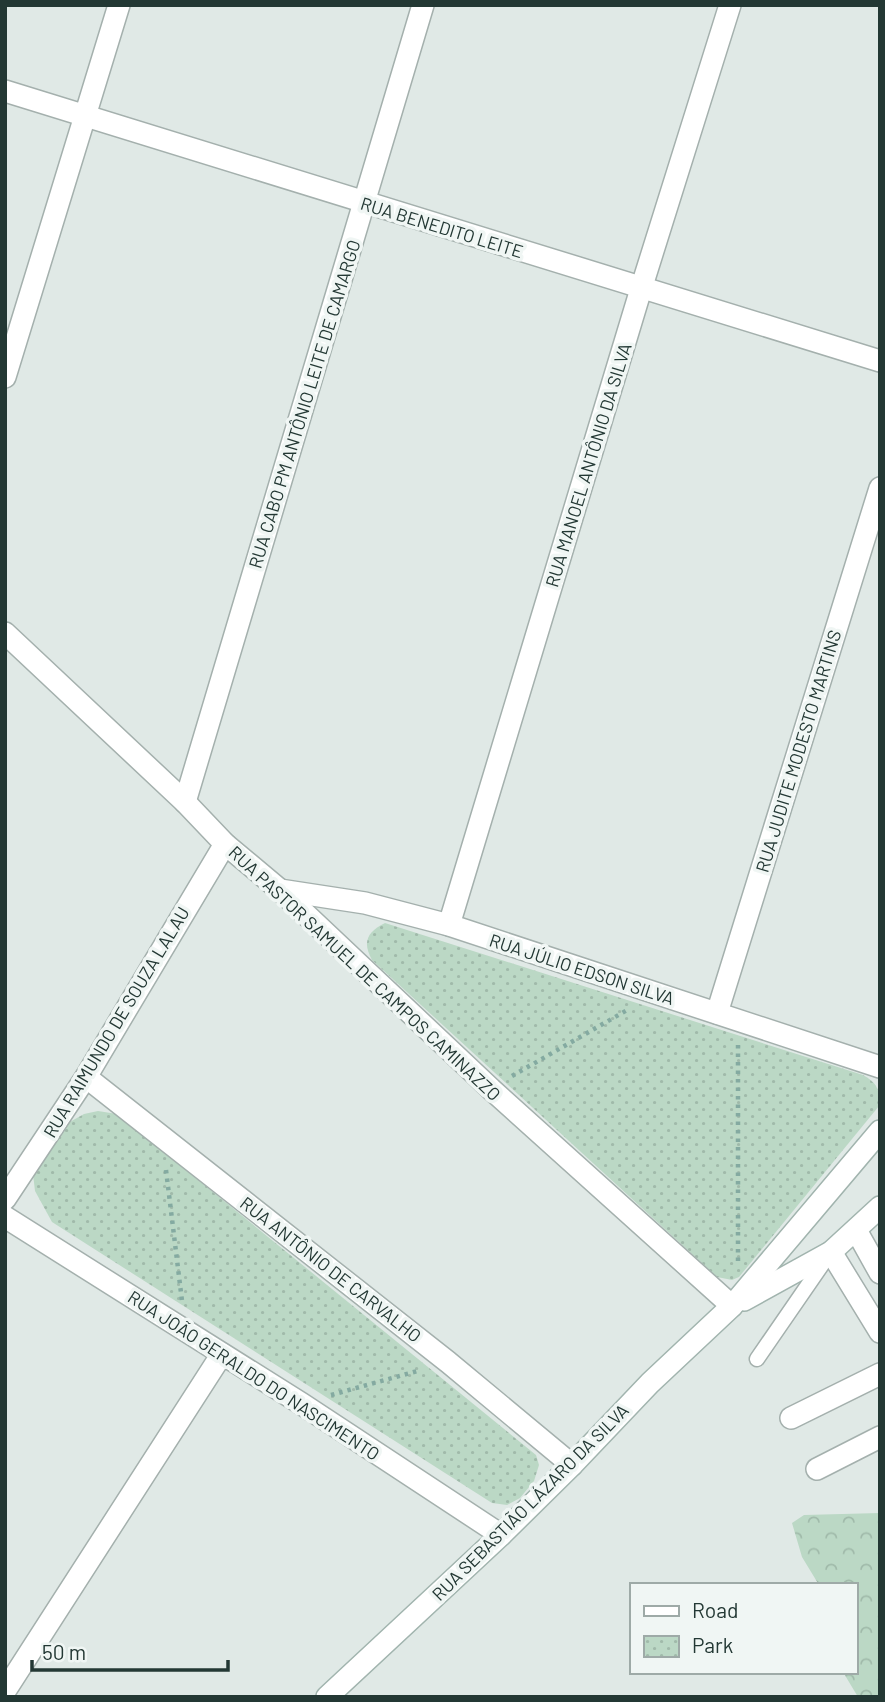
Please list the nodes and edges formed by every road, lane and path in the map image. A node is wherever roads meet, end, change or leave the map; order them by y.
1 (120, 5) edge
2 (423, 5) edge
3 (730, 5) edge
4 (5, 91) edge
5 (86, 115) junction
6 (364, 202) junction
7 (641, 289) junction
8 (880, 362) edge
9 (5, 377) edge
10 (880, 488) edge
11 (5, 632) edge
12 (185, 802) junction
13 (225, 844) junction
14 (280, 890) junction
15 (449, 925) junction
16 (657, 993) junction
17 (717, 1013) junction
18 (738, 1020) junction
19 (880, 1066) edge
20 (86, 1077) junction
21 (491, 1089) junction
22 (880, 1131) edge
23 (162, 1135) junction
24 (5, 1199) edge
25 (880, 1207) edge
26 (5, 1217) edge
27 (856, 1230) junction
28 (831, 1252) junction
29 (880, 1273) edge
30 (740, 1297) junction
31 (186, 1330) junction
32 (880, 1332) edge
33 (222, 1354) junction
34 (757, 1359) dead end
35 (449, 1362) junction
36 (880, 1374) edge
37 (302, 1404) junction
38 (791, 1418) dead end
39 (880, 1437) edge
40 (572, 1465) junction
41 (817, 1469) dead end
42 (501, 1535) junction
43 (5, 1692) edge
44 (11, 1697) edge
45 (327, 1697) edge

1 - 5 street
2 - 6 street, RUA CABO PM ANTÔNIO LEITE DE CAMARGO
3 - 7 street, RUA MANOEL ANTÔNIO DA SILVA
4 - 5 street, RUA BENEDITO LEITE
5 - 6 street, RUA BENEDITO LEITE
5 - 9 street
6 - 7 street, RUA BENEDITO LEITE
6 - 12 street, RUA CABO PM ANTÔNIO LEITE DE CAMARGO
7 - 8 street, RUA BENEDITO LEITE
7 - 15 street, RUA MANOEL ANTÔNIO DA SILVA
10 - 17 street, RUA JUDITE MODESTO MARTINS
11 - 12 street, RUA PASTOR SAMUEL DE CAMPOS CAMINAZZO
12 - 13 street, RUA PASTOR SAMUEL DE CAMPOS CAMINAZZO
13 - 14 street, RUA PASTOR SAMUEL DE CAMPOS CAMINAZZO
13 - 20 street, RUA RAIMUNDO DE SOUZA LALAU
14 - 15 street, RUA JÚLIO EDSON SILVA
14 - 21 street, RUA PASTOR SAMUEL DE CAMPOS CAMINAZZO
15 - 16 street, RUA JÚLIO EDSON SILVA
16 - 17 street, RUA JÚLIO EDSON SILVA
16 - 21 path
17 - 18 street, RUA JÚLIO EDSON SILVA
18 - 19 street, RUA JÚLIO EDSON SILVA
18 - 30 path
20 - 23 street, RUA ANTÔNIO DE CARVALHO
20 - 24 street, RUA RAIMUNDO DE SOUZA LALAU
21 - 30 street, RUA PASTOR SAMUEL DE CAMPOS CAMINAZZO
22 - 30 street, RUA SEBASTIÃO LÁZARO DA SILVA
23 - 31 path
23 - 35 street, RUA ANTÔNIO DE CARVALHO
25 - 27 street, RUA SEBASTIÃO LÁZARO DA SILVA
26 - 31 street, RUA JOÃO GERALDO DO NASCIMENTO
27 - 28 street, RUA SEBASTIÃO LÁZARO DA SILVA
27 - 29 street
28 - 30 street, RUA SEBASTIÃO LÁZARO DA SILVA
28 - 32 street
28 - 34 lane
30 - 40 street, RUA SEBASTIÃO LÁZARO DA SILVA
31 - 33 street, RUA JOÃO GERALDO DO NASCIMENTO
33 - 37 street, RUA JOÃO GERALDO DO NASCIMENTO
33 - 43 street
35 - 37 path
35 - 40 street, RUA ANTÔNIO DE CARVALHO
36 - 38 street
37 - 42 street, RUA JOÃO GERALDO DO NASCIMENTO
39 - 41 street
40 - 42 street, RUA SEBASTIÃO LÁZARO DA SILVA
42 - 45 street, RUA SEBASTIÃO LÁZARO DA SILVA
43 - 44 street

